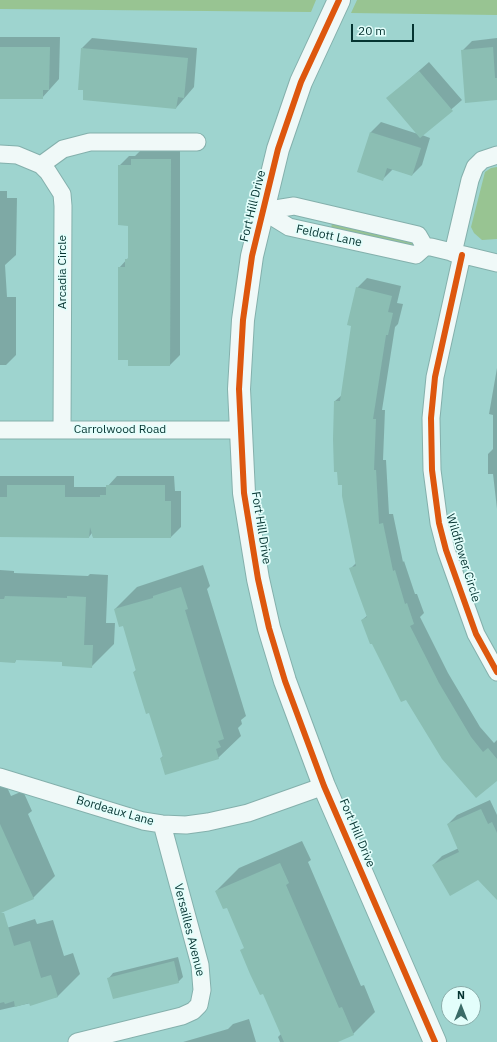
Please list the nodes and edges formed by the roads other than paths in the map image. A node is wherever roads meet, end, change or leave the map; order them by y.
1 (339, 0) edge
2 (197, 142) dead end
3 (0, 154) edge
4 (497, 155) edge
5 (40, 165) junction
6 (262, 211) junction
7 (457, 254) junction
8 (497, 263) edge
9 (62, 429) junction
10 (0, 430) edge
11 (240, 430) junction
12 (497, 672) edge
13 (0, 777) edge
14 (324, 786) junction
15 (162, 824) junction
16 (78, 1042) edge
17 (435, 1042) edge

1 - 6 street, Fort Hill Drive
2 - 5 street
3 - 5 street, Arcadia Circle
4 - 7 street, Wildflower Circle
5 - 9 street, Arcadia Circle
6 - 7 street, Feldott Lane
6 - 11 street, Fort Hill Drive
7 - 8 street, Feldott Lane
7 - 12 street, Wildflower Circle
9 - 10 street, Carrolwood Road
9 - 11 street, Carrolwood Road
11 - 14 street, Fort Hill Drive
13 - 15 street, Bordeaux Lane
14 - 15 street, Bordeaux Lane
14 - 17 street, Fort Hill Drive
15 - 16 street, Versailles Avenue

